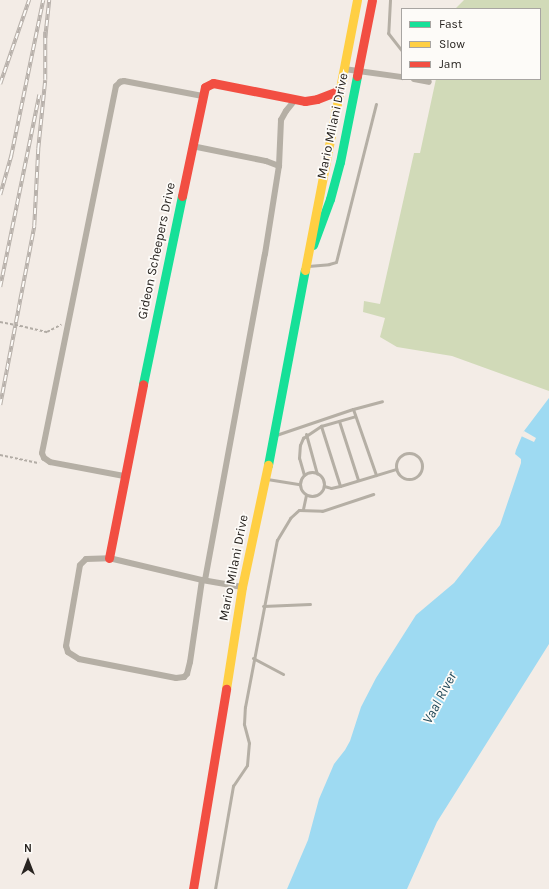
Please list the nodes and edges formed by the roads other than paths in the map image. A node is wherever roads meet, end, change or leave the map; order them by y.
1 (357, 0) edge
2 (372, 0) edge
3 (390, 0) edge
4 (401, 50) edge
5 (344, 69) junction
6 (359, 70) junction
7 (401, 77) edge
8 (419, 80) edge
9 (429, 82) dead end
10 (340, 90) junction
11 (203, 96) junction
12 (295, 100) junction
13 (376, 104) dead end
14 (192, 146) junction
15 (328, 146) junction
16 (342, 149) junction
17 (278, 166) junction
18 (309, 254) junction
19 (306, 266) junction
20 (382, 402) dead end
21 (353, 409) junction
22 (355, 416) junction
23 (339, 421) junction
24 (321, 426) junction
25 (306, 434) junction
26 (272, 436) junction
27 (396, 469) junction
28 (318, 474) junction
29 (304, 475) junction
30 (376, 475) junction
31 (124, 476) junction
32 (265, 479) junction
33 (358, 480) junction
34 (300, 484) junction
35 (324, 486) junction
36 (340, 486) junction
37 (306, 494) junction
38 (374, 494) dead end
39 (303, 509) junction
40 (109, 558) junction
41 (204, 580) junction
42 (242, 587) junction
43 (310, 604) dead end
44 (263, 606) junction
45 (254, 658) junction
46 (283, 674) dead end
47 (193, 889) edge
48 (215, 889) edge

1 - 5 main road, Mario Milani Drive
2 - 6 main road, Mario Milani Drive
3 - 4 lane
5 - 6 street
5 - 10 main road, Mario Milani Drive
6 - 7 street
6 - 16 main road, Mario Milani Drive
8 - 9 street
10 - 12 main road
10 - 15 main road, Mario Milani Drive
11 - 12 main road
11 - 14 main road, Gideon Scheepers Drive
11 - 31 street
12 - 17 street
13 - 19 lane
14 - 17 street
14 - 31 main road, Gideon Scheepers Drive
15 - 16 main road
15 - 18 main road, Mario Milani Drive
16 - 18 main road, Mario Milani Drive
17 - 41 street
18 - 19 main road, Mario Milani Drive
19 - 26 main road, Mario Milani Drive
20 - 21 lane
21 - 22 lane
21 - 26 lane
22 - 23 lane
22 - 30 lane
23 - 24 lane
23 - 33 lane
24 - 25 lane
24 - 36 lane
25 - 28 lane
25 - 29 lane
26 - 32 main road, Mario Milani Drive
27 - 27 lane
27 - 30 lane
28 - 29 lane
28 - 35 lane
29 - 34 lane
30 - 33 lane
31 - 40 main road, Gideon Scheepers Drive
32 - 34 lane
32 - 42 main road, Mario Milani Drive
33 - 36 lane
34 - 37 lane
35 - 36 lane
35 - 37 lane
37 - 39 lane
38 - 39 lane
39 - 44 lane
40 - 41 street
40 - 41 street
41 - 42 street
42 - 47 main road, Mario Milani Drive
43 - 44 lane
44 - 45 lane
45 - 46 lane
45 - 48 lane

